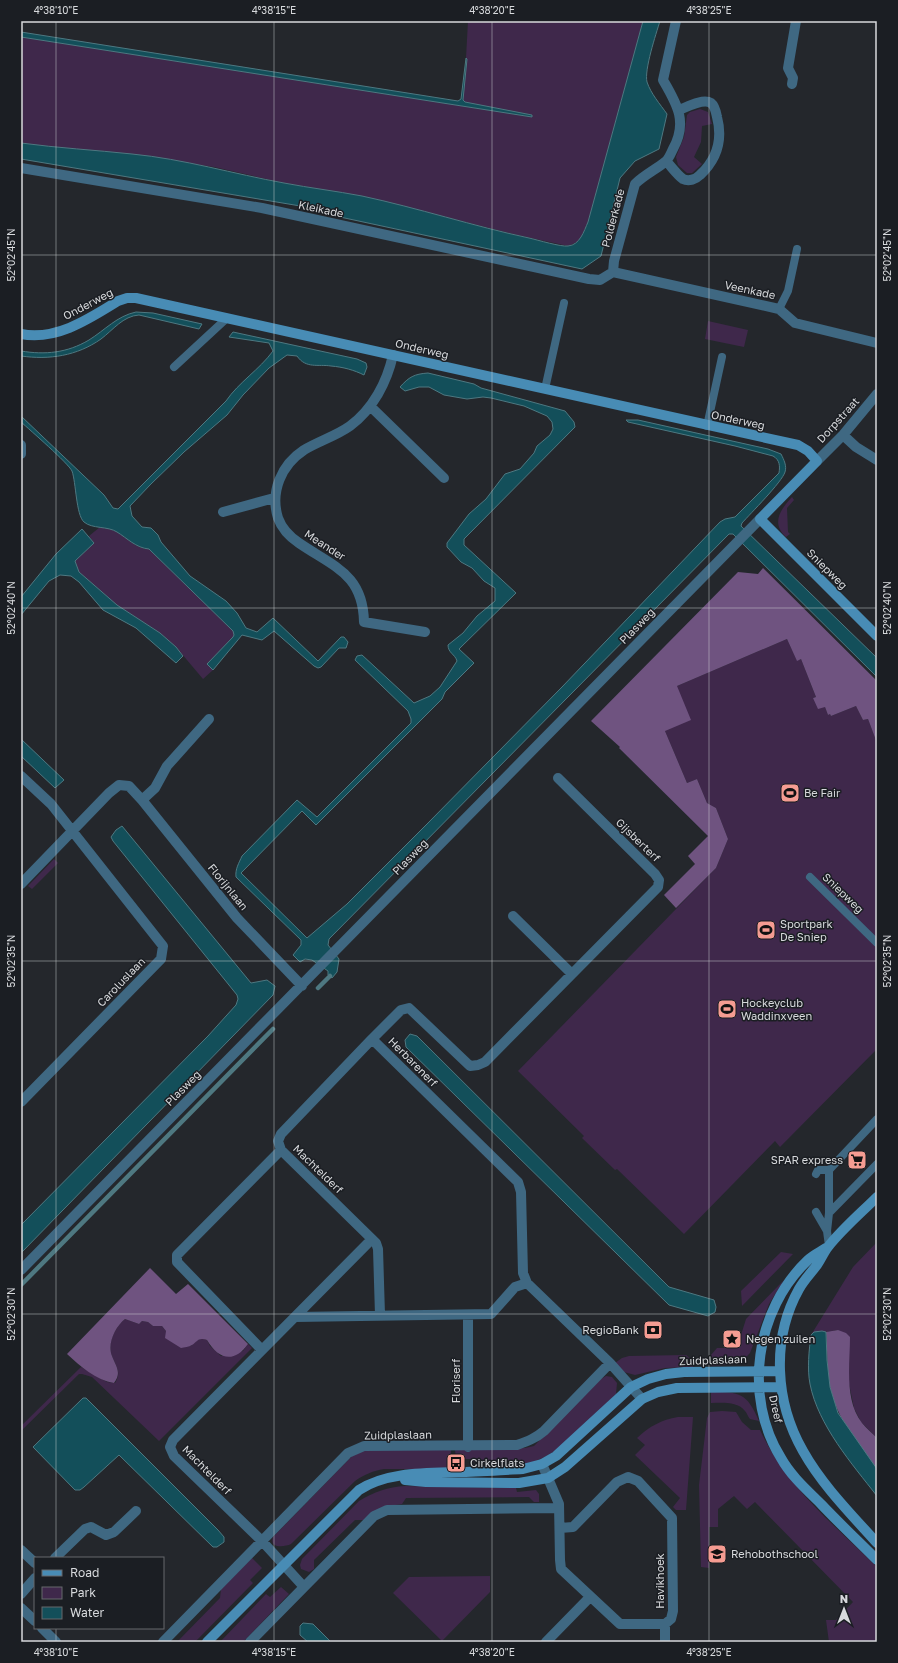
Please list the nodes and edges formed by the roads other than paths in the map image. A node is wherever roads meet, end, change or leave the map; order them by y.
1 (676, 21) edge
2 (796, 21) edge
3 (792, 84) dead end
4 (679, 110) junction
5 (666, 161) junction
6 (21, 168) edge
7 (797, 249) dead end
8 (613, 272) junction
9 (564, 303) dead end
10 (779, 309) junction
11 (227, 318) junction
12 (21, 334) edge
13 (877, 343) edge
14 (393, 355) junction
15 (722, 357) dead end
16 (174, 367) dead end
17 (545, 389) junction
18 (877, 394) edge
19 (370, 406) junction
20 (707, 426) junction
21 (843, 435) junction
22 (21, 445) edge
23 (21, 454) edge
24 (877, 460) edge
25 (817, 461) junction
26 (444, 478) dead end
27 (274, 498) junction
28 (223, 512) dead end
29 (760, 520) junction
30 (425, 632) dead end
31 (877, 636) edge
32 (209, 719) dead end
33 (21, 776) edge
34 (558, 778) dead end
35 (142, 800) junction
36 (72, 831) junction
37 (810, 877) dead end
38 (21, 884) edge
39 (512, 916) dead end
40 (877, 943) edge
41 (572, 974) junction
42 (302, 986) junction
43 (372, 1038) junction
44 (21, 1102) edge
45 (877, 1120) edge
46 (281, 1150) junction
47 (877, 1164) edge
48 (828, 1170) junction
49 (816, 1174) dead end
50 (877, 1197) edge
51 (816, 1212) dead end
52 (830, 1213) junction
53 (827, 1231) junction
54 (372, 1239) junction
55 (829, 1246) junction
56 (21, 1270) edge
57 (527, 1283) junction
58 (380, 1315) junction
59 (468, 1315) junction
60 (295, 1317) junction
61 (262, 1350) junction
62 (610, 1363) junction
63 (759, 1371) junction
64 (780, 1371) junction
65 (631, 1387) junction
66 (759, 1387) junction
67 (781, 1387) junction
68 (642, 1399) junction
69 (468, 1447) junction
70 (542, 1464) junction
71 (392, 1478) junction
72 (548, 1478) junction
73 (559, 1508) junction
74 (136, 1511) dead end
75 (560, 1528) junction
76 (262, 1541) junction
77 (877, 1543) edge
78 (21, 1550) edge
79 (57, 1557) edge
80 (877, 1560) edge
81 (34, 1562) edge
82 (284, 1564) junction
83 (34, 1579) edge
84 (304, 1587) junction
85 (21, 1594) edge
86 (590, 1598) junction
87 (21, 1608) edge
88 (34, 1620) edge
89 (664, 1624) junction
90 (43, 1629) edge
91 (56, 1642) edge
92 (163, 1642) edge
93 (208, 1642) edge
94 (250, 1642) edge
95 (546, 1642) edge
96 (665, 1642) edge

1 - 4 street, Polderkade
2 - 3 street
4 - 5 street, Polderkade
4 - 5 street
5 - 8 street, Polderkade
6 - 8 street, Kleikade
7 - 10 lane
8 - 10 street, Veenkade
9 - 17 lane
10 - 13 street, Veenkade
11 - 12 street, Onderweg
11 - 14 street, Onderweg
11 - 16 lane
14 - 17 street, Onderweg
14 - 19 street
15 - 20 lane
17 - 20 street, Onderweg
18 - 21 street, Dorpstraat
19 - 26 street
19 - 27 street
20 - 25 street, Onderweg
21 - 24 street
21 - 25 street, Dorpstraat
22 - 23 street
25 - 29 street, Plasweg
27 - 28 street
27 - 30 street, Meander
29 - 31 street, Sniepweg
29 - 42 street, Plasweg
32 - 35 street
33 - 36 street, Caroluslaan
34 - 41 street, Gijsberterf
35 - 36 street, Florijnlaan
35 - 42 street, Florijnlaan
36 - 38 street, Florijnlaan
36 - 44 street, Caroluslaan
37 - 40 lane, Sniepweg
39 - 41 street
41 - 43 street, Gijsberterf
42 - 56 street, Plasweg
43 - 46 street, Herbarenerf
43 - 57 street, Herbarenerf
45 - 48 lane
46 - 54 street, Machtelderf
46 - 61 street
47 - 52 lane
48 - 49 lane
48 - 52 lane
50 - 55 street, Dreef
51 - 53 lane
52 - 53 lane
53 - 55 lane
54 - 58 street, Machtelderf
54 - 60 street, Machtelderf
55 - 63 street, Dreef
55 - 64 street, Dreef
57 - 59 street
57 - 62 street
58 - 59 street
58 - 60 street
59 - 69 street, Floriserf
60 - 61 street, Machtelderf
61 - 76 street, Machtelderf
62 - 65 street
62 - 69 street, Zuidplaslaan
63 - 64 street, Zuidplaslaan
63 - 65 street, Zuidplaslaan
63 - 66 street, Dreef
64 - 67 street, Dreef
65 - 68 street
65 - 70 street, Zuidplaslaan
66 - 67 street, Zuidplaslaan
66 - 68 street, Zuidplaslaan
66 - 80 street, Dreef
67 - 77 street, Dreef
68 - 72 street, Zuidplaslaan
69 - 76 street, Zuidplaslaan
70 - 71 street, Zuidplaslaan
70 - 72 street, Havikhoek
71 - 72 street, Zuidplaslaan
71 - 82 street, Zuidplaslaan
72 - 73 street, Havikhoek
73 - 75 street, Havikhoek
73 - 84 street
74 - 79 street
75 - 86 street, Havikhoek
75 - 89 street, Havikhoek
76 - 82 street, Machtelderf
76 - 92 street, Zuidplaslaan
78 - 81 street
82 - 84 street, Machtelderf
82 - 93 street, Zuidplaslaan
83 - 85 street
84 - 94 street
86 - 89 street, Havikhoek
86 - 95 street
87 - 88 street
89 - 96 street
90 - 91 street

